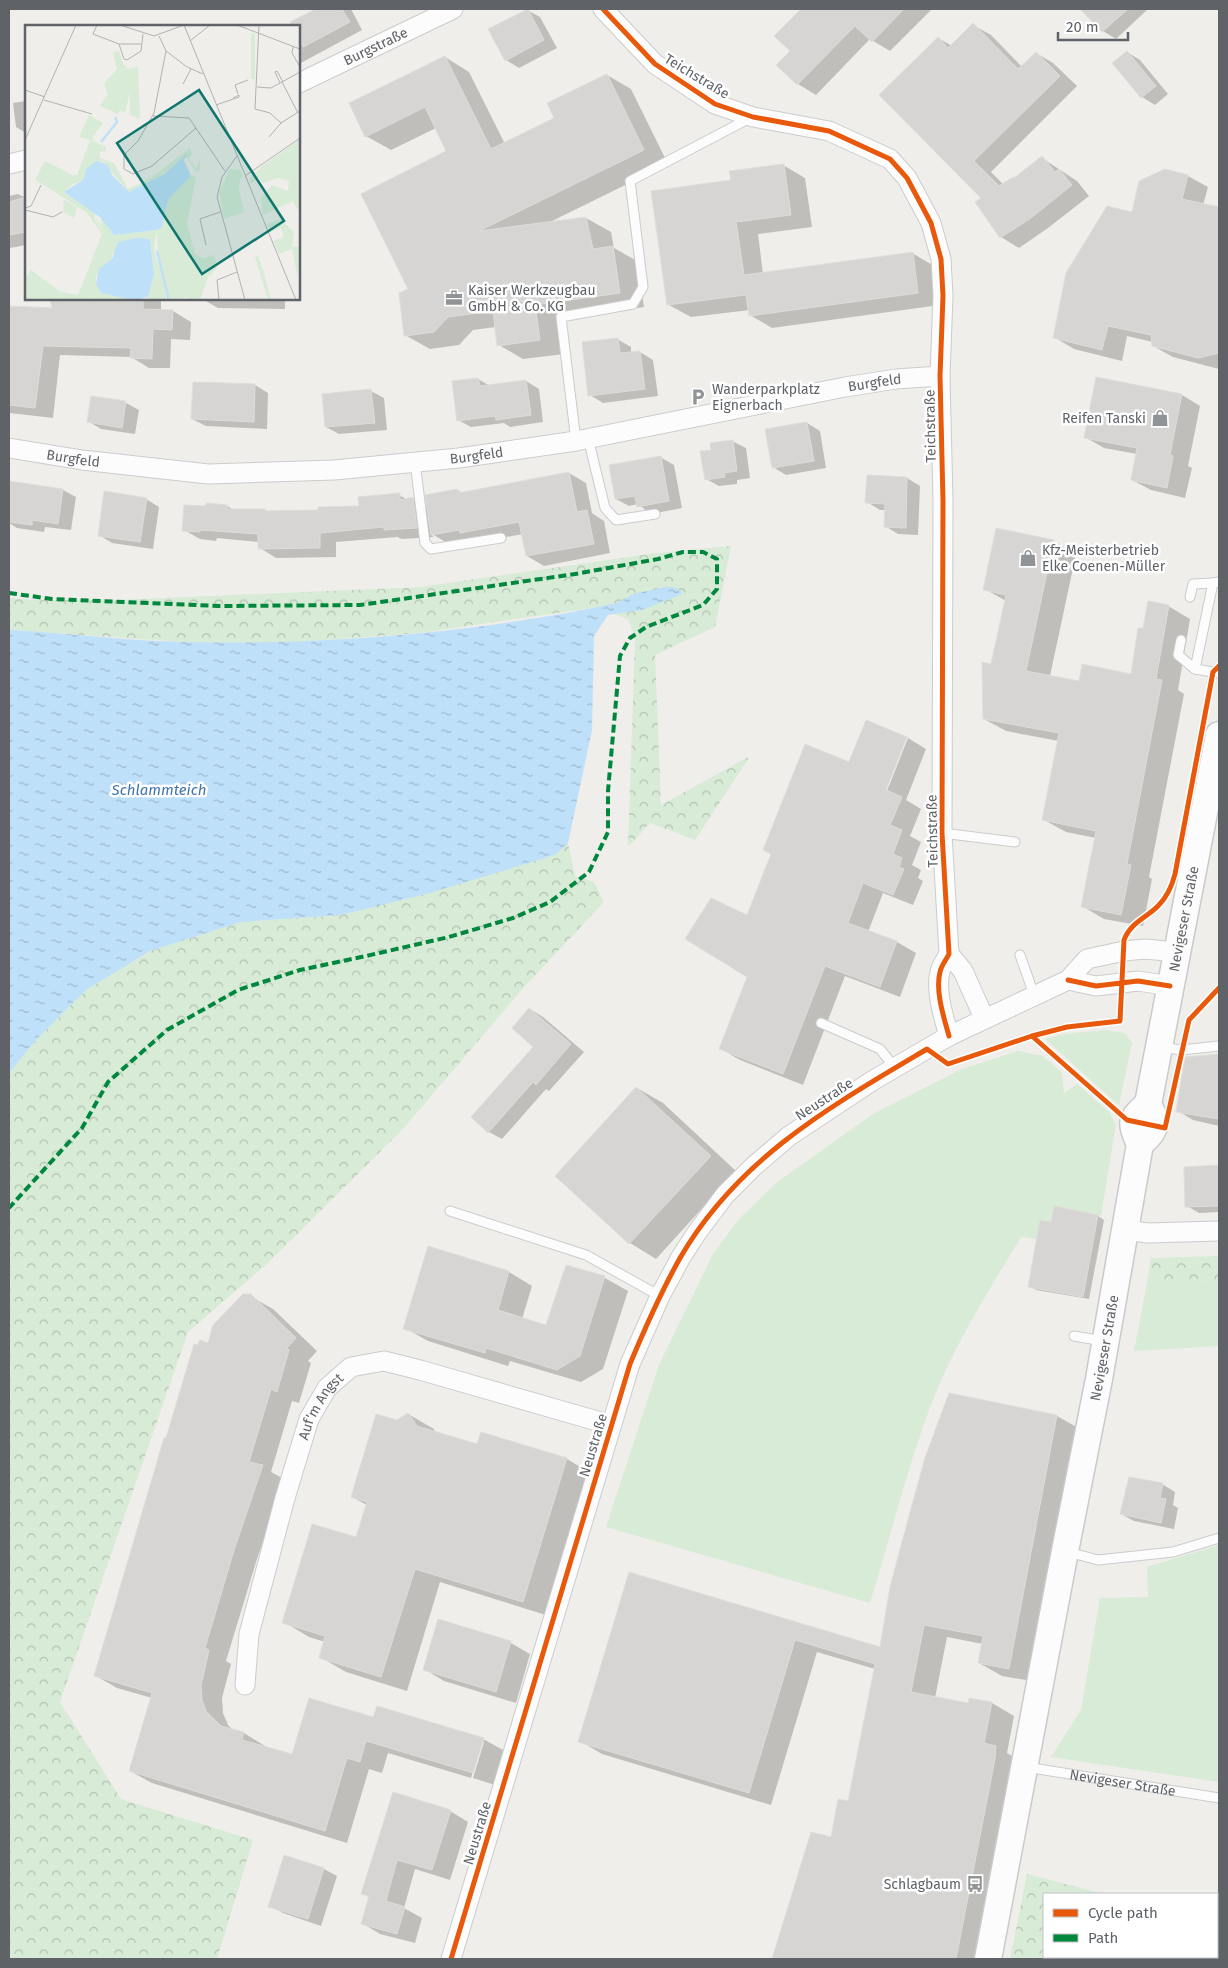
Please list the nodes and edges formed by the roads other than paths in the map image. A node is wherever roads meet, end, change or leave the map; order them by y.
1 (453, 9) edge
2 (603, 9) edge
3 (300, 83) edge
4 (753, 117) junction
5 (25, 160) edge
6 (9, 164) edge
7 (940, 376) junction
8 (582, 439) junction
9 (9, 448) edge
10 (415, 462) junction
11 (655, 514) dead end
12 (501, 538) dead end
13 (1216, 582) edge
14 (1190, 597) dead end
15 (1181, 640) dead end
16 (1195, 668) junction
17 (1219, 673) edge
18 (1219, 735) edge
19 (942, 833) junction
20 (1015, 842) dead end
21 (1176, 952) junction
22 (949, 954) junction
23 (1020, 955) dead end
24 (1068, 980) junction
25 (1170, 986) junction
26 (1034, 995) junction
27 (984, 1018) junction
28 (821, 1023) dead end
29 (949, 1036) junction
30 (1219, 1046) edge
31 (1159, 1047) junction
32 (895, 1068) junction
33 (450, 1211) dead end
34 (1125, 1230) junction
35 (1219, 1231) edge
36 (660, 1296) junction
37 (1074, 1336) dead end
38 (1106, 1342) junction
39 (611, 1425) junction
40 (1219, 1538) edge
41 (1065, 1550) junction
42 (245, 1685) dead end
43 (1025, 1767) junction
44 (1219, 1798) edge
45 (451, 1959) edge
46 (988, 1959) edge

1 - 3 street, Burgstraße
2 - 4 street, Teichstraße
4 - 7 street, Teichstraße
4 - 8 lane
5 - 6 street
7 - 8 street, Burgfeld
7 - 19 street, Teichstraße
8 - 10 street, Burgfeld
8 - 11 lane
9 - 10 street, Burgfeld
10 - 12 lane
13 - 14 lane
13 - 16 lane
15 - 16 lane
16 - 17 lane
18 - 21 main road, Nevigeser Straße
19 - 20 lane
19 - 22 street, Teichstraße
21 - 24 street, Neustraße
21 - 25 main road, Nevigeser Straße
22 - 27 street
22 - 29 street, Teichstraße
23 - 26 lane
24 - 25 street
24 - 26 street, Neustraße
25 - 31 main road, Nevigeser Straße
26 - 27 street, Neustraße
27 - 29 street, Neustraße
28 - 32 lane
29 - 32 street, Neustraße
30 - 31 lane
31 - 34 main road, Nevigeser Straße
32 - 36 street, Neustraße
33 - 36 lane
34 - 35 street
34 - 38 main road, Nevigeser Straße
36 - 39 street, Neustraße
37 - 38 lane
38 - 41 main road, Nevigeser Straße
39 - 42 street, Auf'm Angst
39 - 45 street, Neustraße
40 - 41 lane
41 - 43 main road, Nevigeser Straße
43 - 44 lane, Nevigeser Straße
43 - 46 main road, Nevigeser Straße

